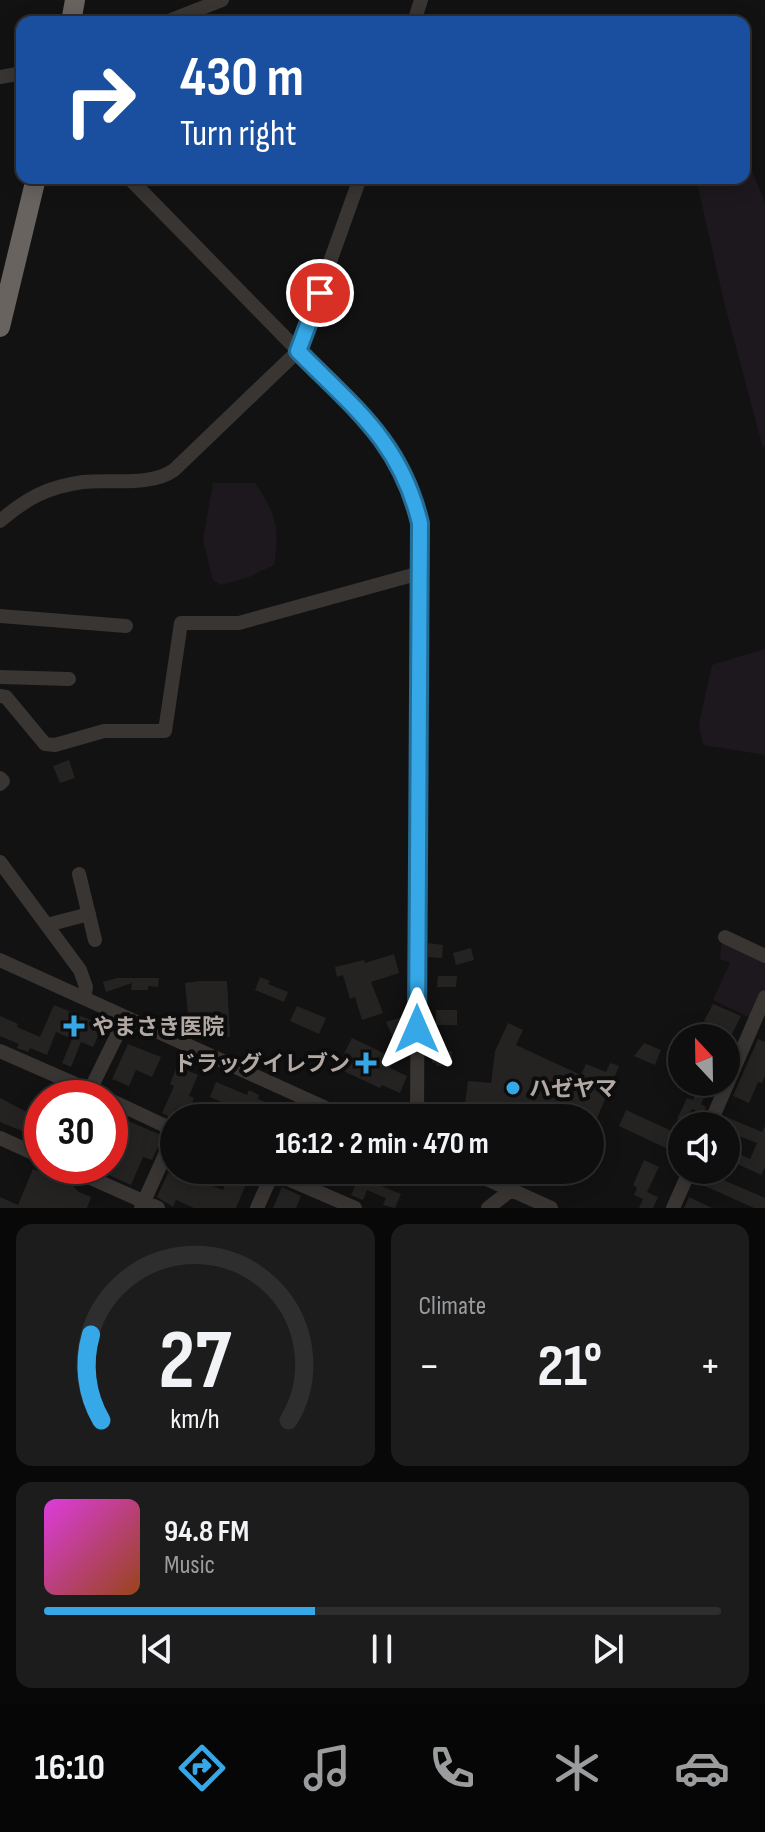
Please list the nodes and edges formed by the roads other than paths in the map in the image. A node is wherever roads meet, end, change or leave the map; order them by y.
1 (222, 0) edge
2 (181, 16) edge
3 (35, 184) edge
4 (135, 184) edge
5 (358, 184) edge
6 (0, 327) edge
7 (298, 351) junction
8 (0, 521) edge
9 (420, 573) junction
10 (0, 616) edge
11 (126, 626) dead end
12 (0, 677) edge
13 (69, 679) dead end
14 (0, 696) edge
15 (0, 862) edge
16 (79, 874) dead end
17 (89, 914) junction
18 (47, 925) junction
19 (725, 937) dead end
20 (95, 940) dead end
21 (765, 956) edge
22 (0, 960) edge
23 (765, 997) edge
24 (84, 998) junction
25 (126, 1017) junction
26 (2, 1056) edge
27 (64, 1080) edge
28 (95, 1080) edge
29 (304, 1099) junction
30 (302, 1104) edge
31 (316, 1104) edge
32 (417, 1104) edge
33 (128, 1109) edge
34 (715, 1112) edge
35 (160, 1126) edge
36 (0, 1138) edge
37 (24, 1149) edge
38 (160, 1164) edge
39 (100, 1184) edge
40 (267, 1184) edge
41 (300, 1184) edge
42 (498, 1184) edge
43 (684, 1184) edge
44 (511, 1190) junction
45 (142, 1205) edge
46 (158, 1208) edge
47 (257, 1208) edge
48 (353, 1208) edge
49 (488, 1208) edge
50 (551, 1208) edge
51 (673, 1208) edge

1 - 2 street
3 - 6 highway
4 - 7 street
5 - 7 street
7 - 8 street
7 - 9 street
9 - 14 street
9 - 32 street
10 - 11 street
12 - 13 street
15 - 18 street
16 - 17 street
17 - 18 street
17 - 20 street
18 - 24 street
19 - 21 street
22 - 24 street
23 - 34 street
24 - 25 street
25 - 28 street
25 - 29 street
26 - 27 street
29 - 30 street
29 - 31 street
33 - 35 street
36 - 37 street
38 - 45 street
39 - 45 street
40 - 47 street
41 - 48 street
42 - 44 street
43 - 51 street
44 - 49 street
44 - 50 street
45 - 46 street

